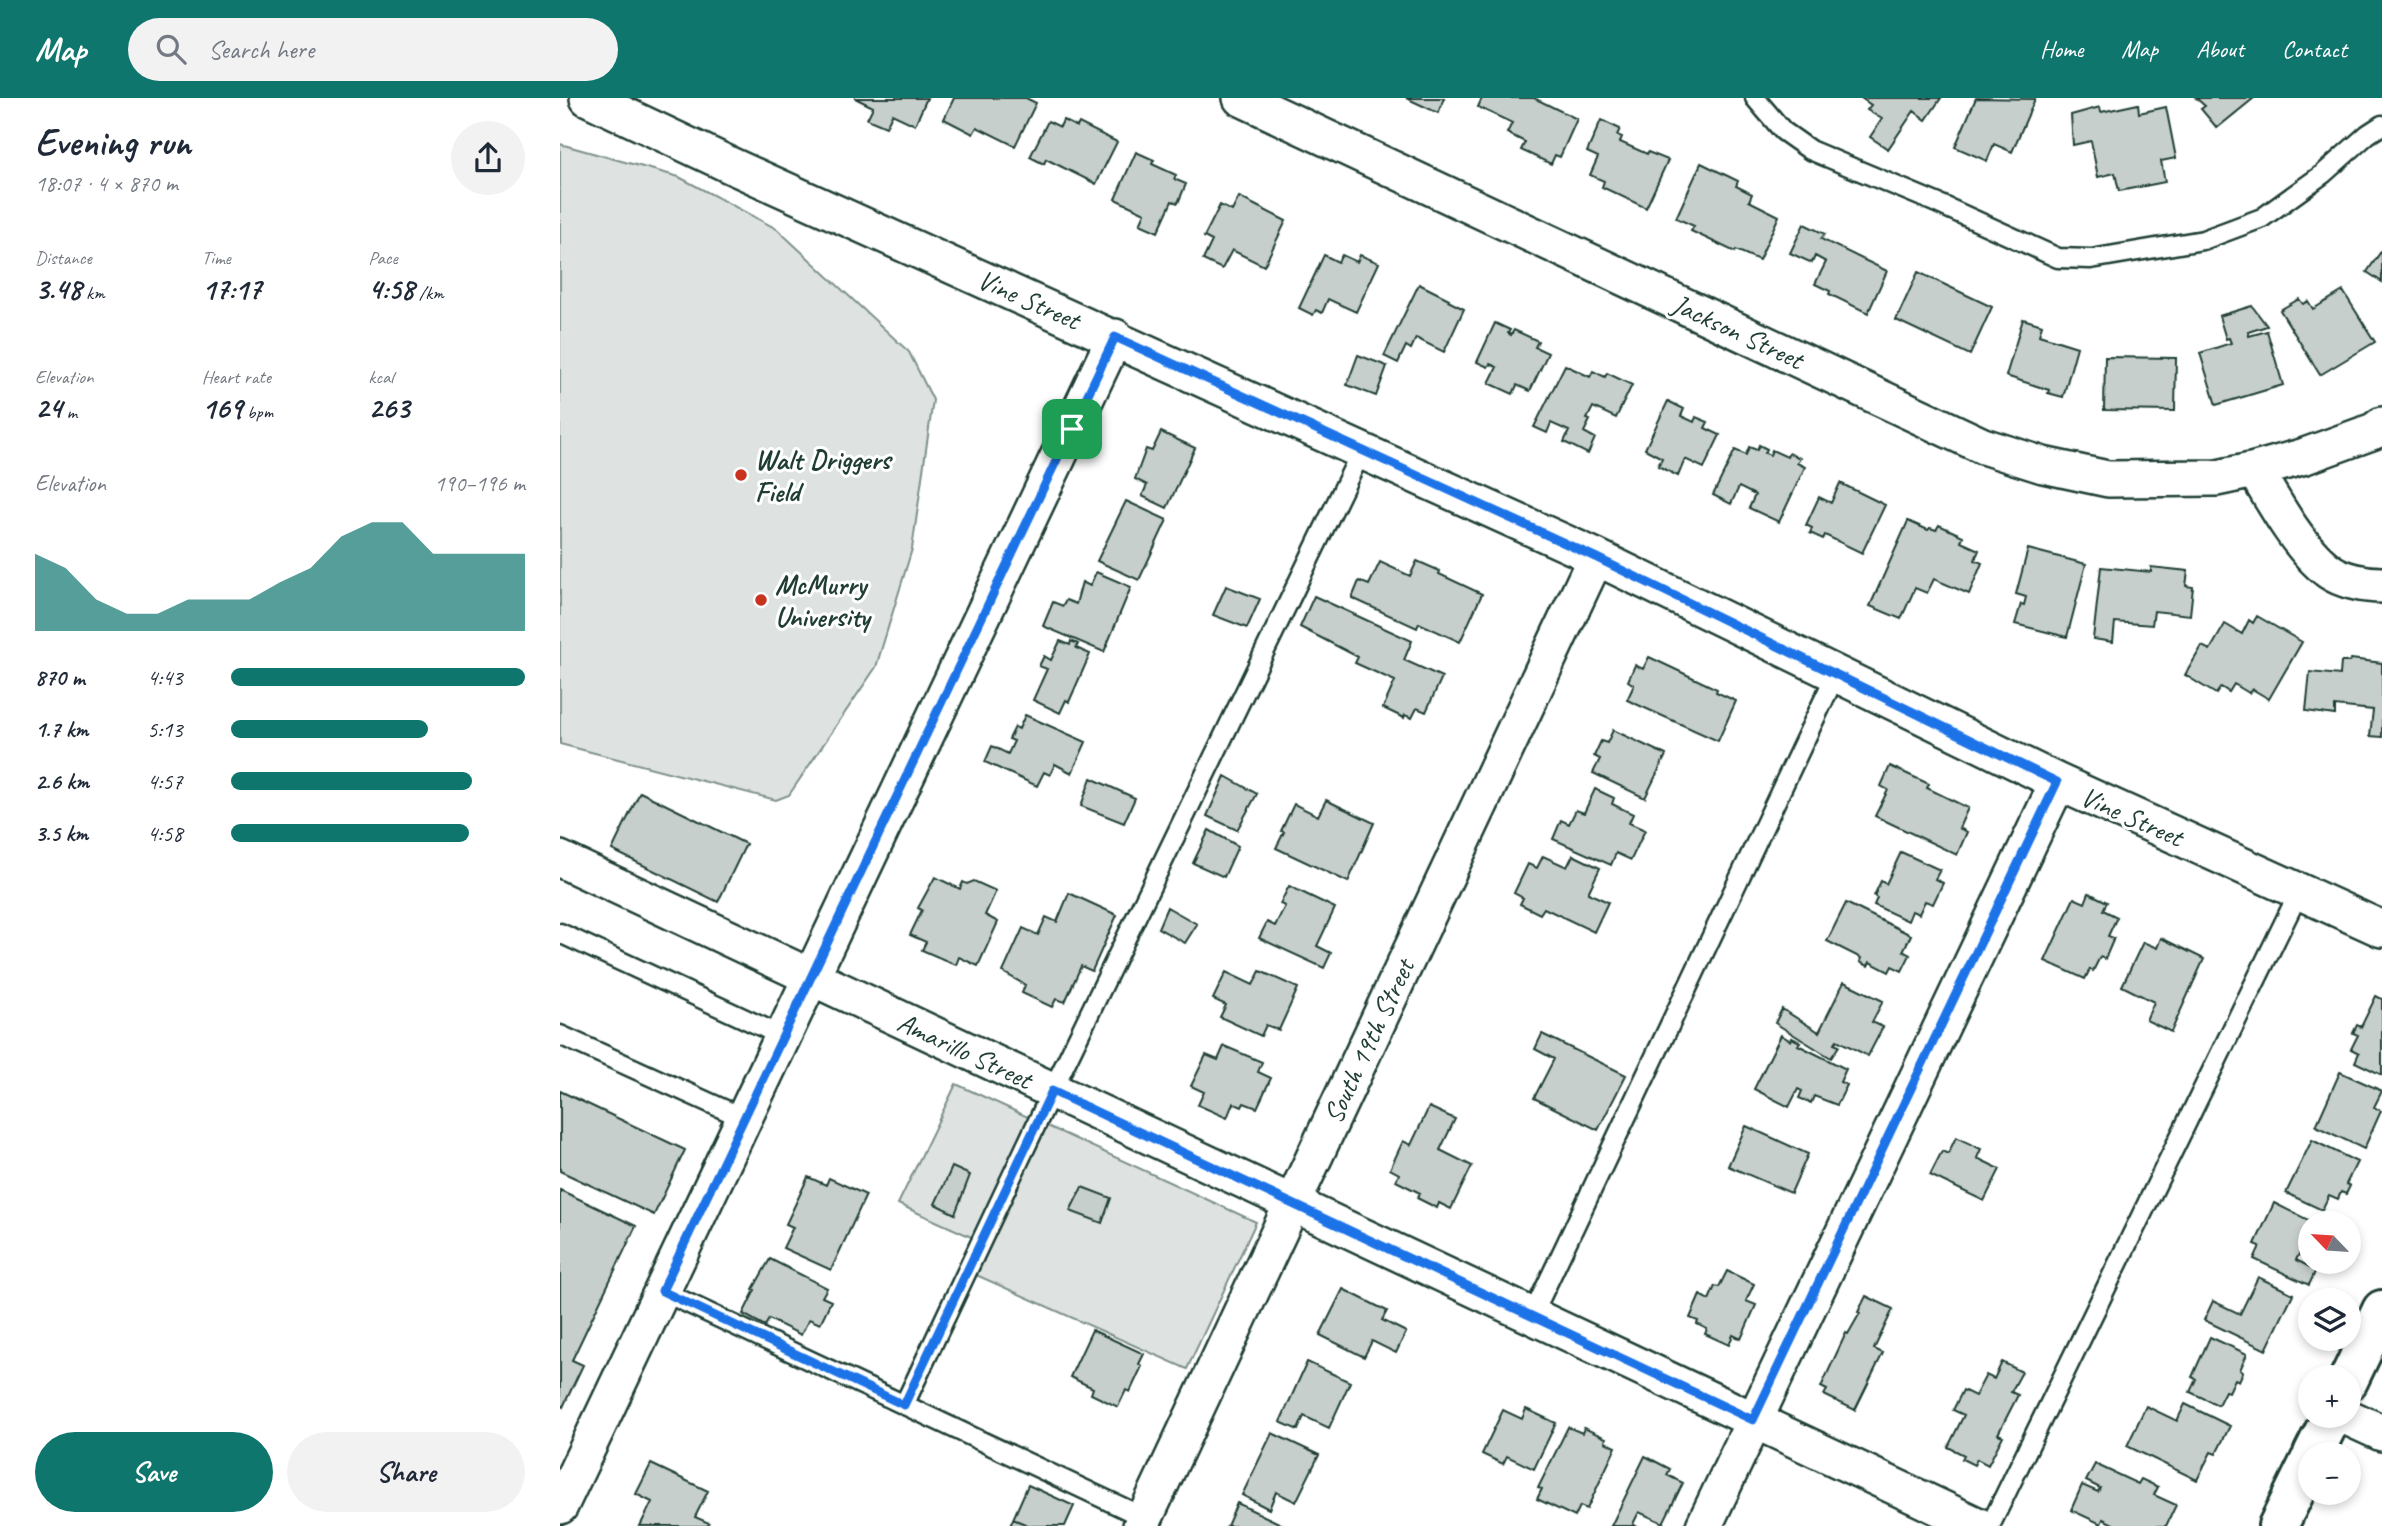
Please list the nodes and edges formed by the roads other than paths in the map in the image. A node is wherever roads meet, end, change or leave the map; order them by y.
1 (588, 98) edge
2 (1241, 98) edge
3 (1755, 98) edge
4 (2382, 125) edge
5 (1115, 337) junction
6 (2382, 425) edge
7 (1362, 450) junction
8 (2255, 470) junction
9 (1595, 557) junction
10 (2382, 585) edge
11 (1836, 674) junction
12 (2057, 782) junction
13 (560, 859) edge
14 (2300, 892) junction
15 (2382, 929) edge
16 (560, 933) edge
17 (810, 977) junction
18 (560, 1035) edge
19 (782, 1037) junction
20 (1052, 1091) junction
21 (743, 1118) junction
22 (1292, 1203) junction
23 (662, 1291) junction
24 (2382, 1310) edge
25 (1532, 1316) junction
26 (2356, 1365) edge
27 (904, 1405) junction
28 (1753, 1420) junction
29 (2361, 1423) edge
30 (2382, 1433) edge
31 (2298, 1485) edge
32 (560, 1506) edge
33 (1143, 1522) edge
34 (1704, 1526) edge
35 (1979, 1526) edge
36 (1990, 1526) edge
37 (2278, 1526) edge

1 - 5 street, Vine Street
2 - 8 street, Jackson Street
3 - 4 lane
5 - 7 street, Vine Street
5 - 17 street
6 - 8 street, Jackson Street
7 - 9 street, Vine Street
7 - 20 lane
8 - 10 street
9 - 11 street, Vine Street
9 - 22 street, South 19th Street
11 - 12 street, Vine Street
11 - 25 lane
12 - 14 street, Vine Street
12 - 28 street
13 - 17 street, Amarillo Street
14 - 15 street, Vine Street
14 - 36 lane
16 - 19 lane
17 - 19 street
17 - 20 street, Amarillo Street
18 - 21 lane
19 - 21 street
20 - 22 street, Amarillo Street
20 - 27 lane
21 - 23 street
22 - 25 street, Amarillo Street
22 - 33 street, South 19th Street
23 - 27 lane
23 - 32 street
24 - 26 street
25 - 28 street, Amarillo Street
27 - 33 lane
28 - 34 street
28 - 35 street, Amarillo Street
29 - 30 street
31 - 37 street

